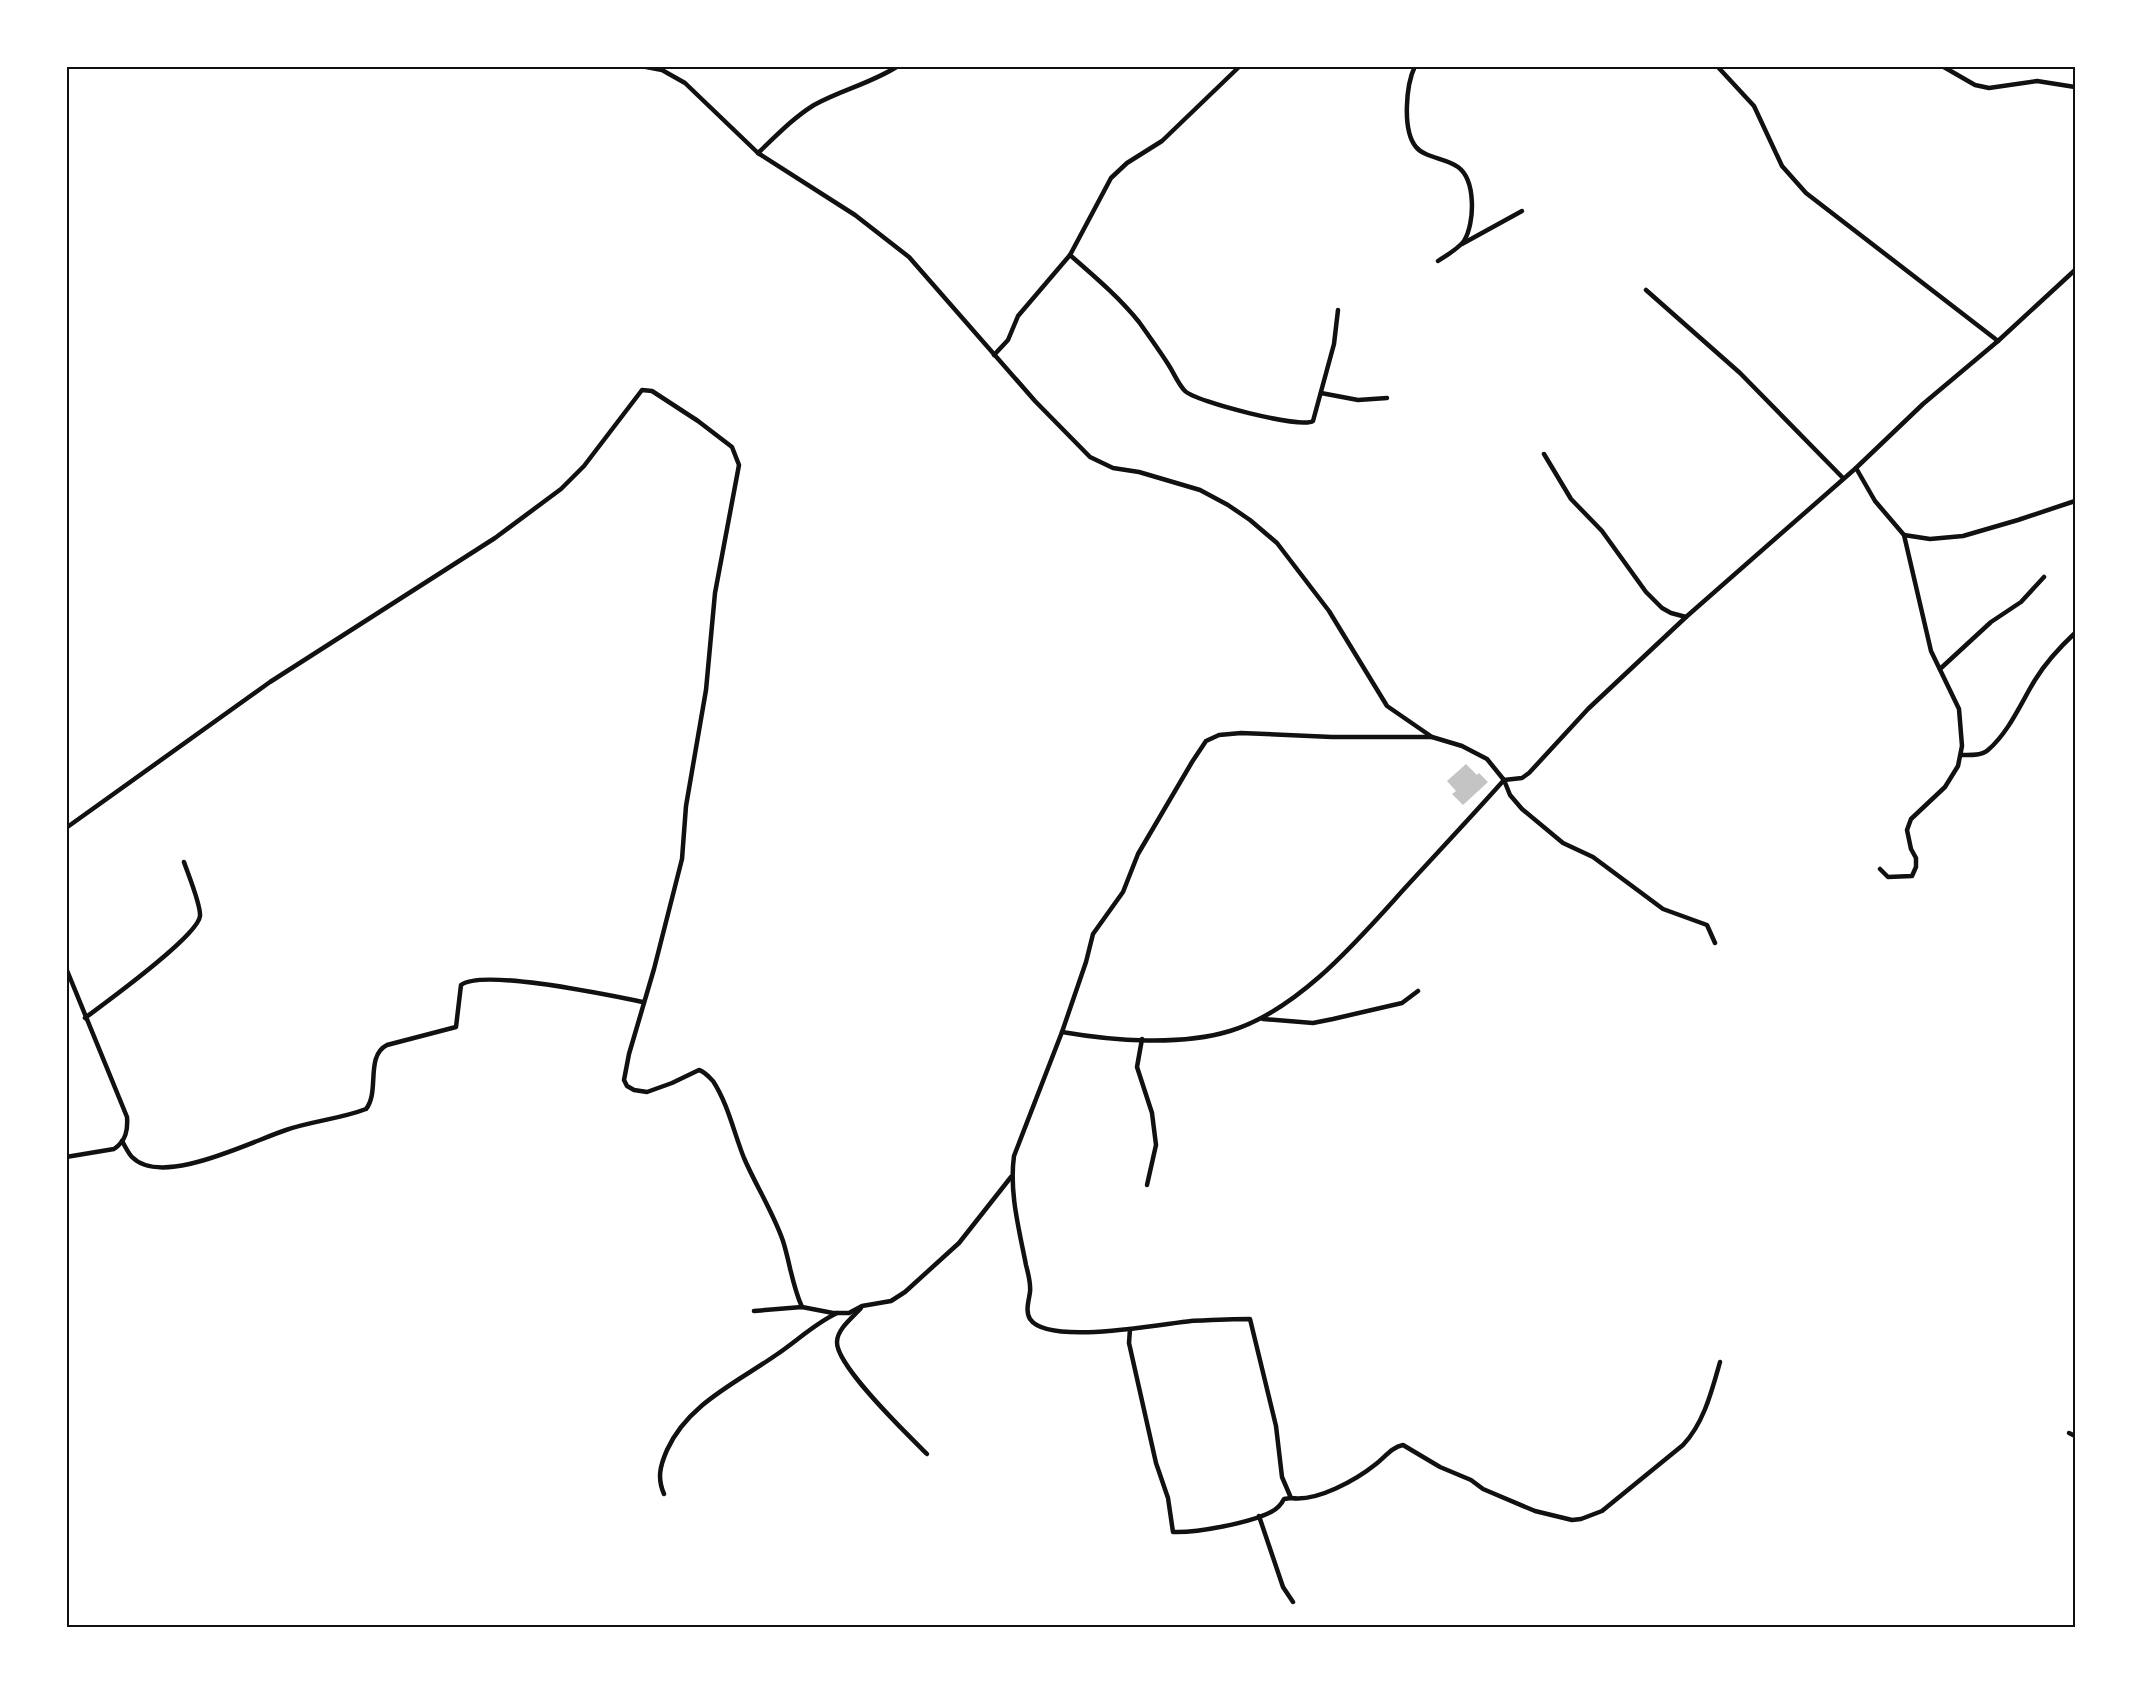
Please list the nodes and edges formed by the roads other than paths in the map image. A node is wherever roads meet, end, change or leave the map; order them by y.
1 (641, 66) edge
2 (898, 66) edge
3 (1240, 66) edge
4 (1415, 66) edge
5 (1717, 66) edge
6 (1942, 66) edge
7 (2075, 87) edge
8 (758, 153) junction
9 (1522, 211) dead end
10 (1460, 246) junction
11 (1070, 255) junction
12 (1438, 261) dead end
13 (2075, 270) edge
14 (1646, 290) dead end
15 (1338, 310) dead end
16 (1998, 341) junction
17 (994, 355) junction
18 (1321, 393) junction
19 (1387, 398) dead end
20 (1544, 454) dead end
21 (1856, 468) junction
22 (1843, 478) junction
23 (2075, 501) edge
24 (1904, 535) junction
25 (2044, 577) dead end
26 (1686, 617) junction
27 (2075, 633) edge
28 (1940, 669) junction
29 (1432, 737) junction
30 (1961, 755) junction
31 (1504, 780) junction
32 (66, 828) edge
33 (184, 862) dead end
34 (1880, 869) dead end
35 (1715, 943) dead end
36 (66, 968) edge
37 (1418, 991) dead end
38 (643, 1002) junction
39 (85, 1018) junction
40 (1260, 1019) junction
41 (1062, 1032) junction
42 (1142, 1039) junction
43 (122, 1141) junction
44 (66, 1157) edge
45 (1011, 1177) junction
46 (1147, 1185) dead end
47 (862, 1306) junction
48 (802, 1307) junction
49 (754, 1311) dead end
50 (837, 1313) junction
51 (1130, 1329) junction
52 (1720, 1362) dead end
53 (927, 1454) dead end
54 (664, 1494) dead end
55 (1290, 1498) junction
56 (1259, 1516) junction
57 (1293, 1602) dead end

1 - 8 street
2 - 8 street
3 - 11 street
4 - 10 street
5 - 16 street
6 - 7 street
8 - 17 street
9 - 10 street
10 - 12 street
11 - 17 street
11 - 18 street
13 - 16 street
14 - 22 street
15 - 18 street
16 - 21 street
17 - 29 street
18 - 19 street
20 - 26 street
21 - 22 street
21 - 24 street
22 - 26 street
23 - 24 street
24 - 28 street
25 - 28 street
26 - 31 street
27 - 30 street
28 - 30 street
29 - 31 street
29 - 41 street
30 - 34 street
31 - 35 street
31 - 40 street
32 - 38 street
33 - 39 street
36 - 39 street
37 - 40 street
38 - 43 street
38 - 48 street
39 - 43 street
40 - 42 street
41 - 42 street
41 - 45 street
42 - 46 street
43 - 44 street
45 - 47 street
45 - 51 street
47 - 50 street
47 - 53 street
48 - 49 street
48 - 50 street
50 - 54 street
51 - 55 street
51 - 56 street
52 - 55 street
55 - 56 street
56 - 57 street

